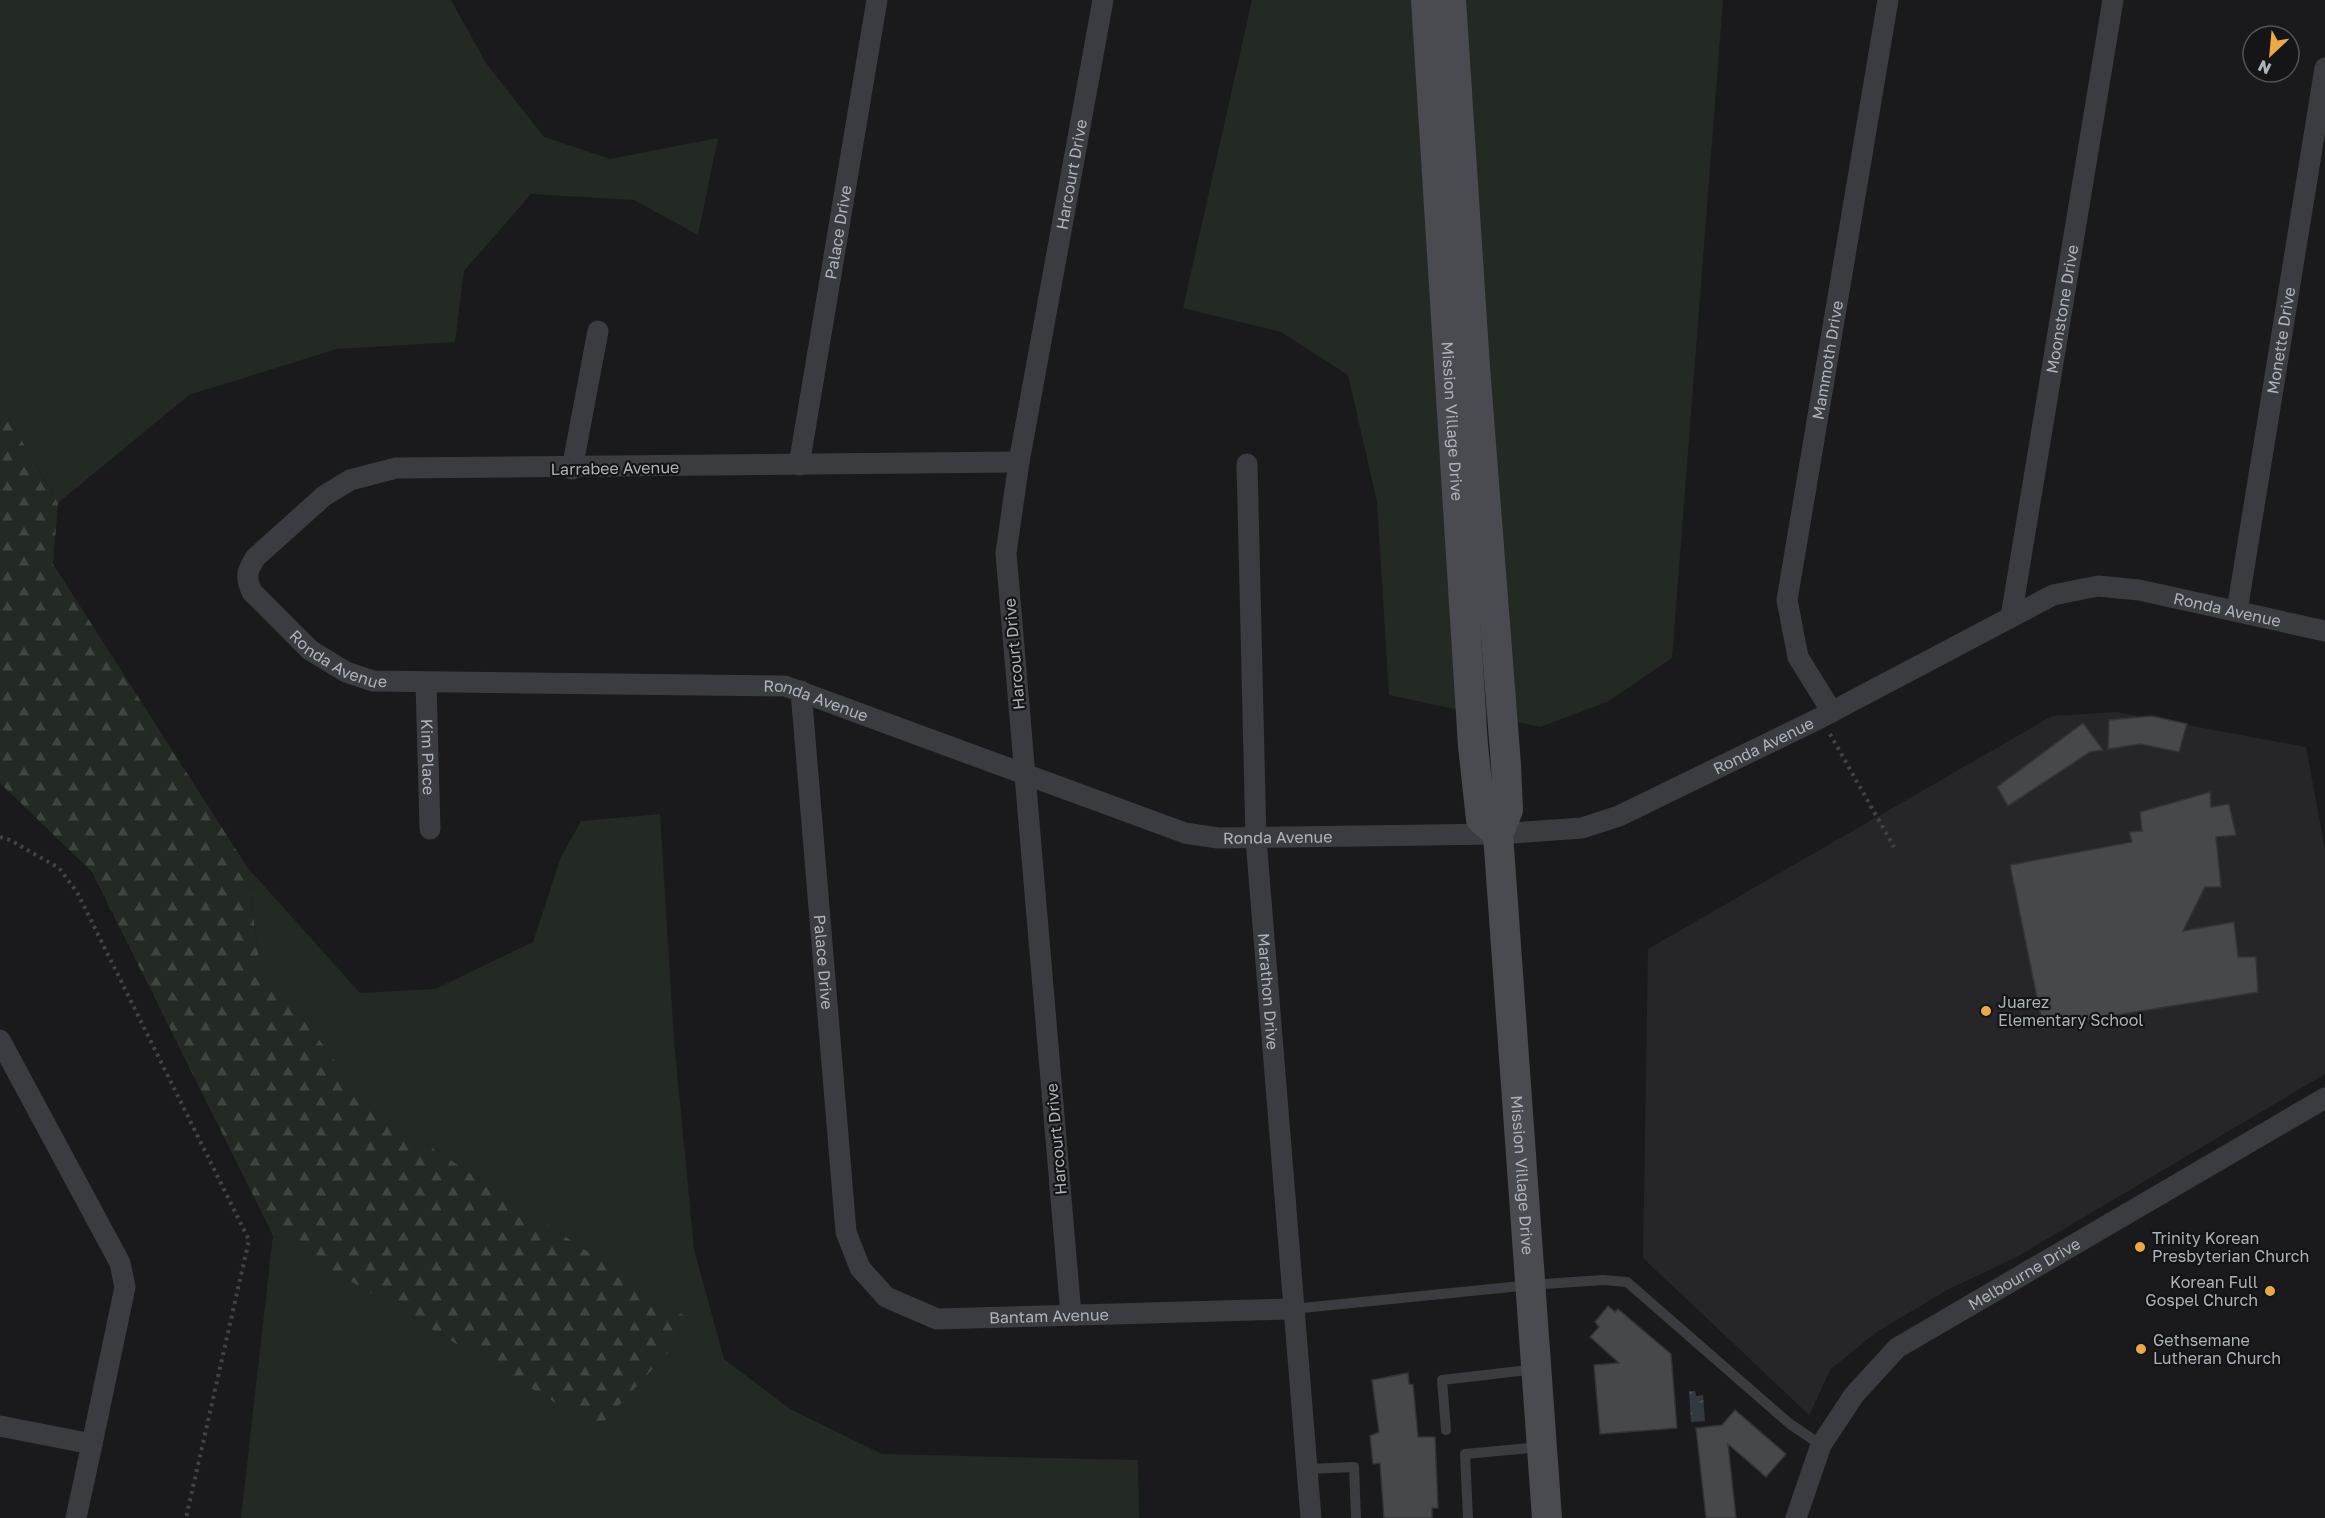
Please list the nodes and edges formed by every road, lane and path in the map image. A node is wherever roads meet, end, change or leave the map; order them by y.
1 (877, 0) edge
2 (1103, 0) edge
3 (1426, 0) edge
4 (1451, 0) edge
5 (1888, 0) edge
6 (2113, 0) edge
7 (2325, 68) edge
8 (598, 331) dead end
9 (1018, 462) junction
10 (1247, 464) dead end
11 (799, 465) junction
12 (572, 469) junction
13 (248, 569) joint
14 (2237, 611) junction
15 (2011, 617) junction
16 (2325, 631) edge
17 (426, 683) junction
18 (801, 691) junction
19 (1826, 715) junction
20 (1024, 773) junction
21 (430, 829) dead end
22 (1498, 834) junction
23 (0, 837) edge
24 (1256, 838) junction
25 (1894, 848) dead end
26 (0, 1040) edge
27 (2322, 1106) edge
28 (846, 1232) joint
29 (1530, 1285) junction
30 (1292, 1309) junction
31 (1071, 1315) junction
32 (1536, 1369) junction
33 (0, 1426) edge
34 (1446, 1430) dead end
35 (92, 1444) junction
36 (1821, 1445) junction
37 (1542, 1447) junction
38 (1308, 1470) junction
39 (76, 1518) edge
40 (186, 1518) edge
41 (1311, 1518) edge
42 (1356, 1518) edge
43 (1468, 1518) edge
44 (1546, 1518) edge
45 (1796, 1518) edge

1 - 11 street, Palace Drive
2 - 9 street, Harcourt Drive
3 - 22 main road, Mission Village Drive
4 - 22 main road, Mission Village Drive
5 - 19 street, Mammoth Drive
6 - 15 street, Moonstone Drive
7 - 14 street, Monette Drive
8 - 12 street
9 - 11 street, Larrabee Avenue
9 - 20 street, Harcourt Drive
10 - 24 street, Marathon Drive
11 - 12 street, Larrabee Avenue
12 - 13 street, Larrabee Avenue
13 - 17 street, Ronda Avenue
14 - 15 street, Ronda Avenue
14 - 16 street, Ronda Avenue
15 - 19 street, Ronda Avenue
17 - 18 street, Ronda Avenue
17 - 21 street, Kim Place
18 - 20 street, Ronda Avenue
18 - 28 street, Palace Drive
19 - 22 street, Ronda Avenue
19 - 25 path
20 - 24 street, Ronda Avenue
20 - 31 street, Harcourt Drive
22 - 24 street, Ronda Avenue
22 - 29 main road, Mission Village Drive
23 - 40 path
24 - 30 street, Marathon Drive
26 - 35 street
27 - 36 street, Melbourne Drive
28 - 31 street, Bantam Avenue
29 - 30 lane
29 - 32 main road, Mission Village Drive
29 - 36 lane
30 - 31 street, Bantam Avenue
30 - 38 street, Marathon Drive
32 - 34 lane
32 - 37 main road, Mission Village Drive
33 - 35 street
35 - 39 street
36 - 45 street, Melbourne Drive
37 - 43 lane
37 - 44 main road, Mission Village Drive
38 - 41 street, Marathon Drive
38 - 42 lane

